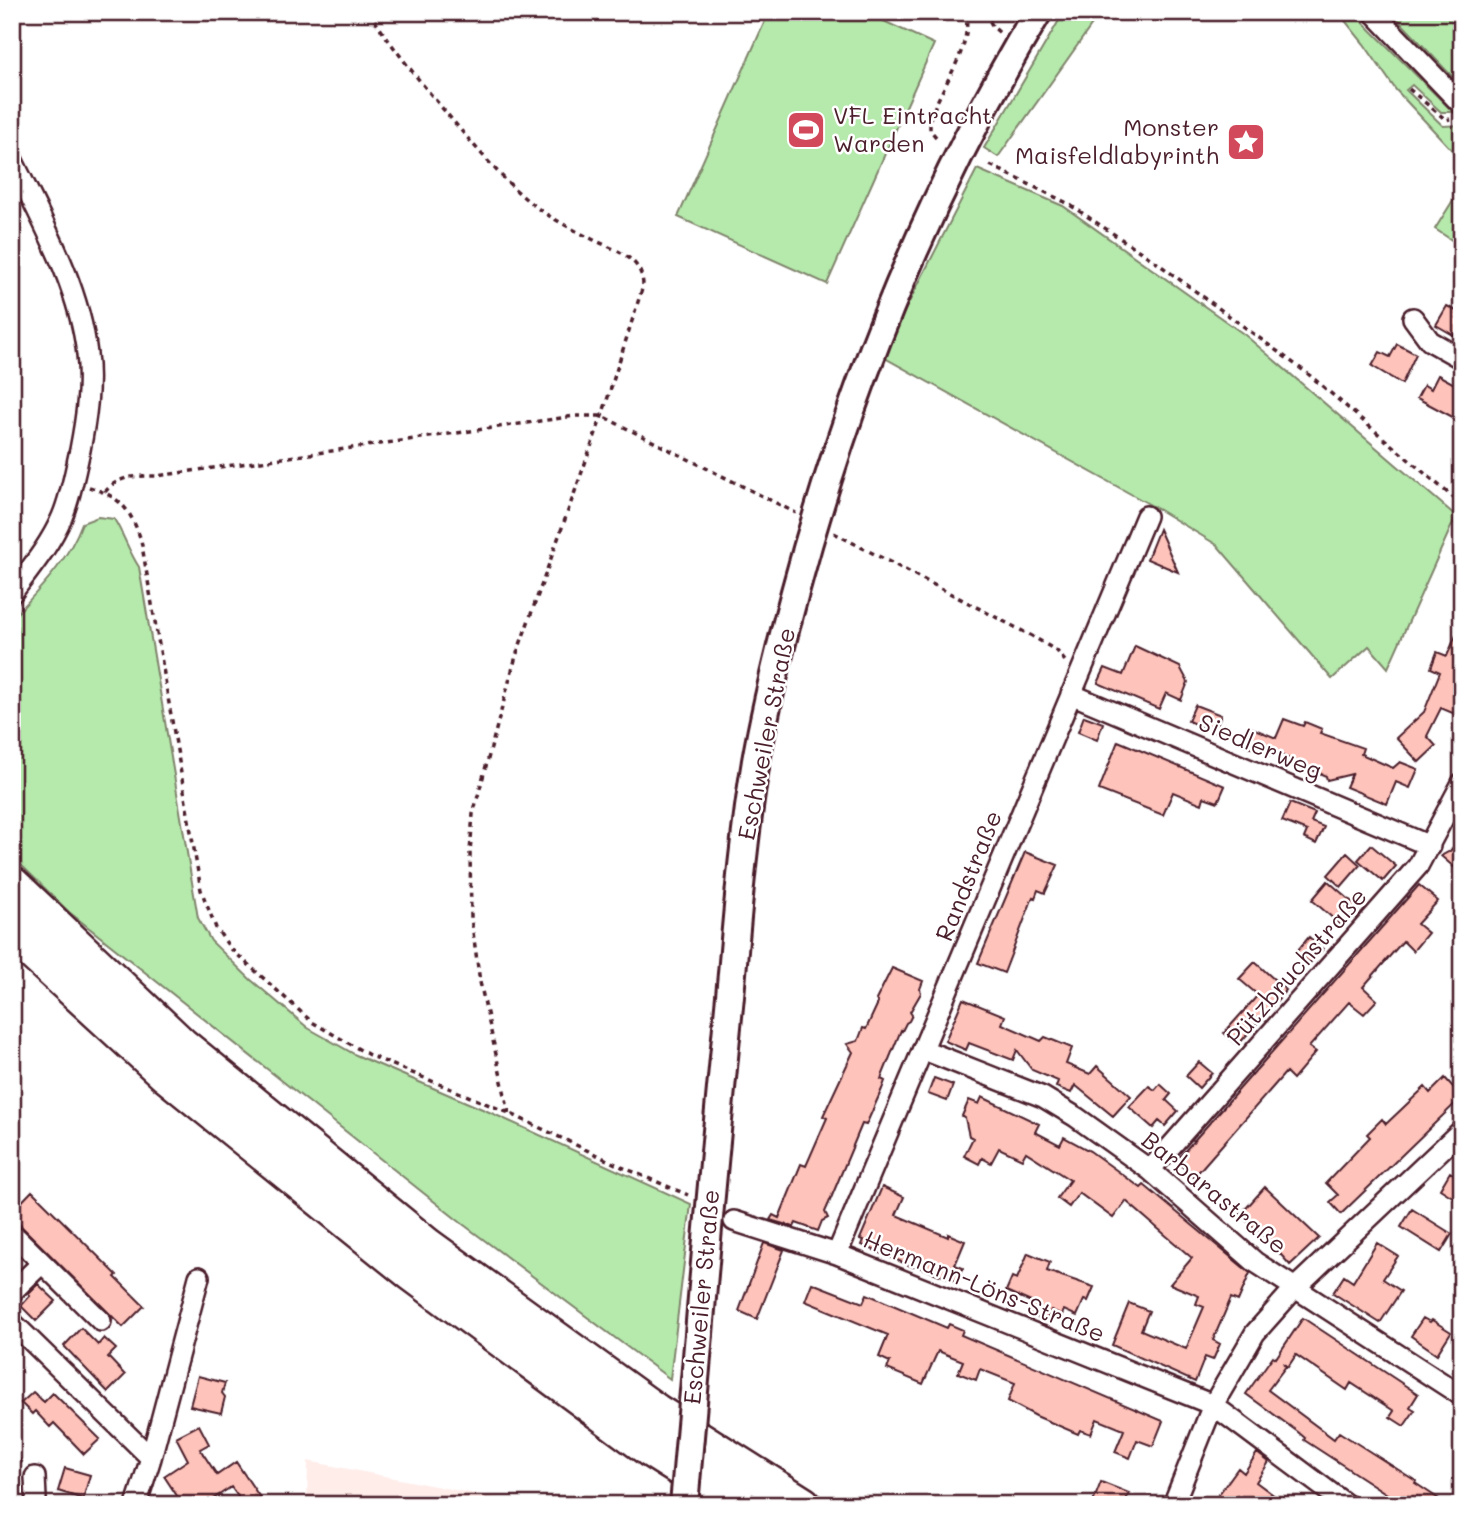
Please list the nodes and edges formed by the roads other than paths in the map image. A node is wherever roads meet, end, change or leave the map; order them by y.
1 (1038, 12) edge
2 (1373, 12) edge
3 (1460, 112) edge
4 (12, 159) edge
5 (1413, 318) dead end
6 (1462, 359) edge
7 (1146, 516) dead end
8 (12, 593) edge
9 (1073, 687) junction
10 (1460, 792) edge
11 (1430, 846) junction
12 (12, 885) edge
13 (12, 933) edge
14 (924, 1050) junction
15 (1462, 1130) edge
16 (1150, 1170) junction
17 (734, 1221) dead end
18 (17, 1238) dead end
19 (837, 1254) junction
20 (42, 1263) junction
21 (199, 1277) dead end
22 (1296, 1287) junction
23 (12, 1292) edge
24 (102, 1321) dead end
25 (12, 1322) edge
26 (1462, 1396) edge
27 (1213, 1405) junction
28 (151, 1458) junction
29 (35, 1477) dead end
30 (34, 1505) edge
31 (136, 1505) edge
32 (684, 1505) edge
33 (739, 1505) edge
34 (803, 1505) edge
35 (1173, 1505) edge
36 (1347, 1505) edge

1 - 32 street, Eschweiler Straße, bridge
2 - 3 street
4 - 8 street
5 - 6 street
7 - 9 street, Randstraße
9 - 11 street, Siedlerweg
9 - 14 street, Randstraße
10 - 11 street, Pützbruchstraße
11 - 16 street, Pützbruchstraße
12 - 34 highway
13 - 33 highway
14 - 16 street, Barbarastraße
14 - 19 street, Randstraße
15 - 22 street
16 - 22 street, Barbarastraße
17 - 19 street, Hermann-Löns-Straße
18 - 20 street
19 - 27 street, Hermann-Löns-Straße
20 - 23 street
20 - 24 street
21 - 28 street
22 - 26 street, Barbarastraße
22 - 27 street
25 - 28 street
27 - 35 street
27 - 36 street, Hermann-Löns-Straße
28 - 31 street
29 - 30 street

